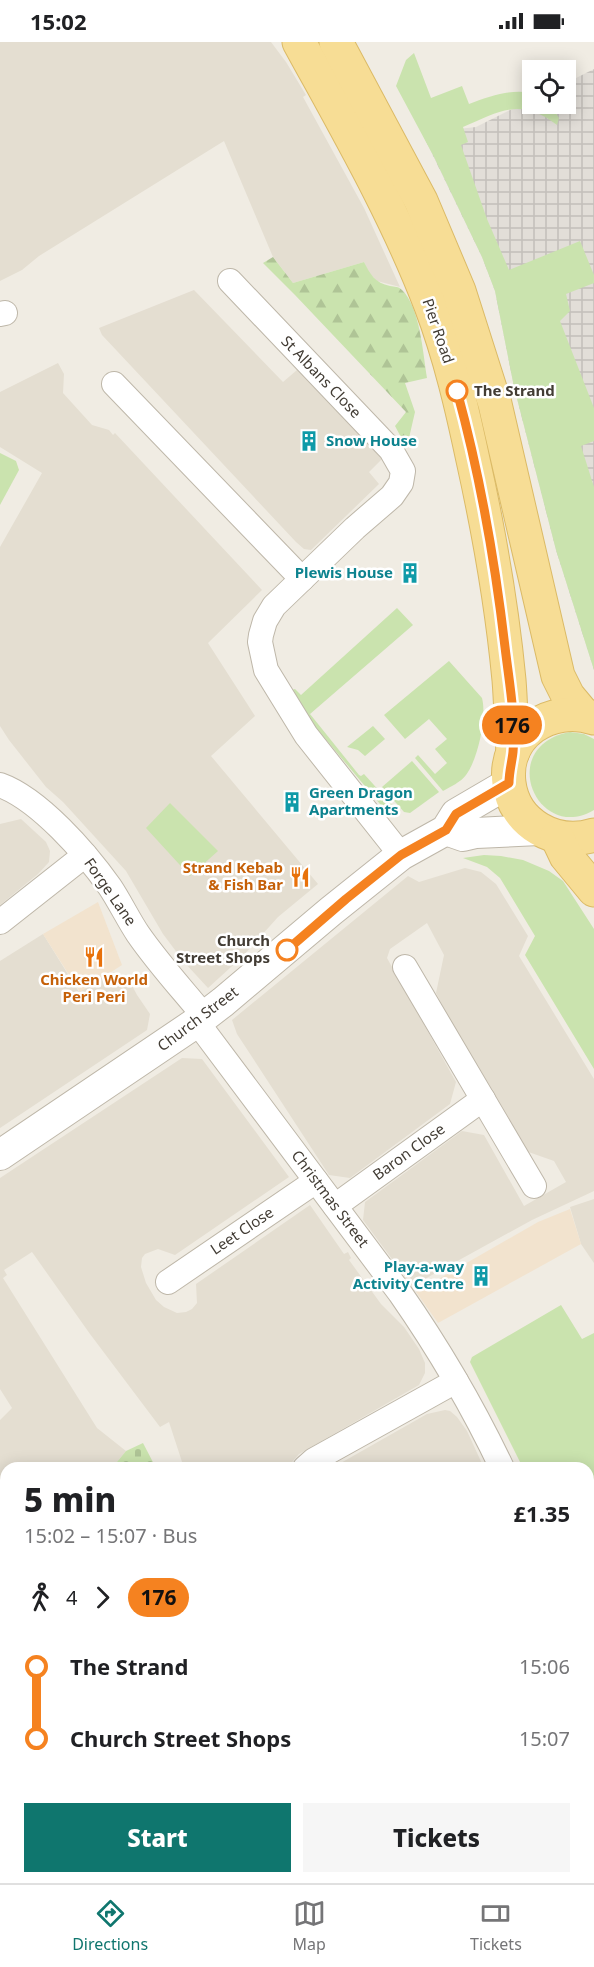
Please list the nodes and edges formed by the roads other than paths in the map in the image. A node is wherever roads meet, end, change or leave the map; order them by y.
1 (299, 42) edge
2 (336, 42) edge
3 (230, 281) dead end
4 (114, 384) dead end
5 (302, 579) junction
6 (589, 716) edge
7 (511, 768) junction
8 (0, 785) edge
9 (446, 830) junction
10 (573, 838) edge
11 (85, 855) junction
12 (401, 855) junction
13 (594, 890) edge
14 (0, 922) edge
15 (405, 967) dead end
16 (200, 1019) junction
17 (483, 1099) junction
18 (0, 1155) edge
19 (316, 1181) junction
20 (534, 1186) dead end
21 (335, 1206) junction
22 (168, 1282) dead end
23 (456, 1381) junction
24 (312, 1462) edge
25 (499, 1462) edge

1 - 7 main road, Pier Road
2 - 6 main road
3 - 5 street, St Albans Close
4 - 5 street
5 - 12 street, St Albans Close
6 - 7 main road
7 - 9 street, Church Street
7 - 10 main road, Pier Road
8 - 11 street, Forge Lane
9 - 10 street
9 - 12 street, Church Street
10 - 13 main road, Pier Road
11 - 14 street
11 - 16 street, Forge Lane
12 - 16 street, Church Street
15 - 17 street
16 - 18 street, Church Street
16 - 19 street, Christmas Street
17 - 20 street
17 - 21 street, Baron Close
19 - 21 street, Christmas Street
19 - 22 street, Leet Close
21 - 23 street, Christmas Street
23 - 24 street
23 - 25 street, Christmas Street

